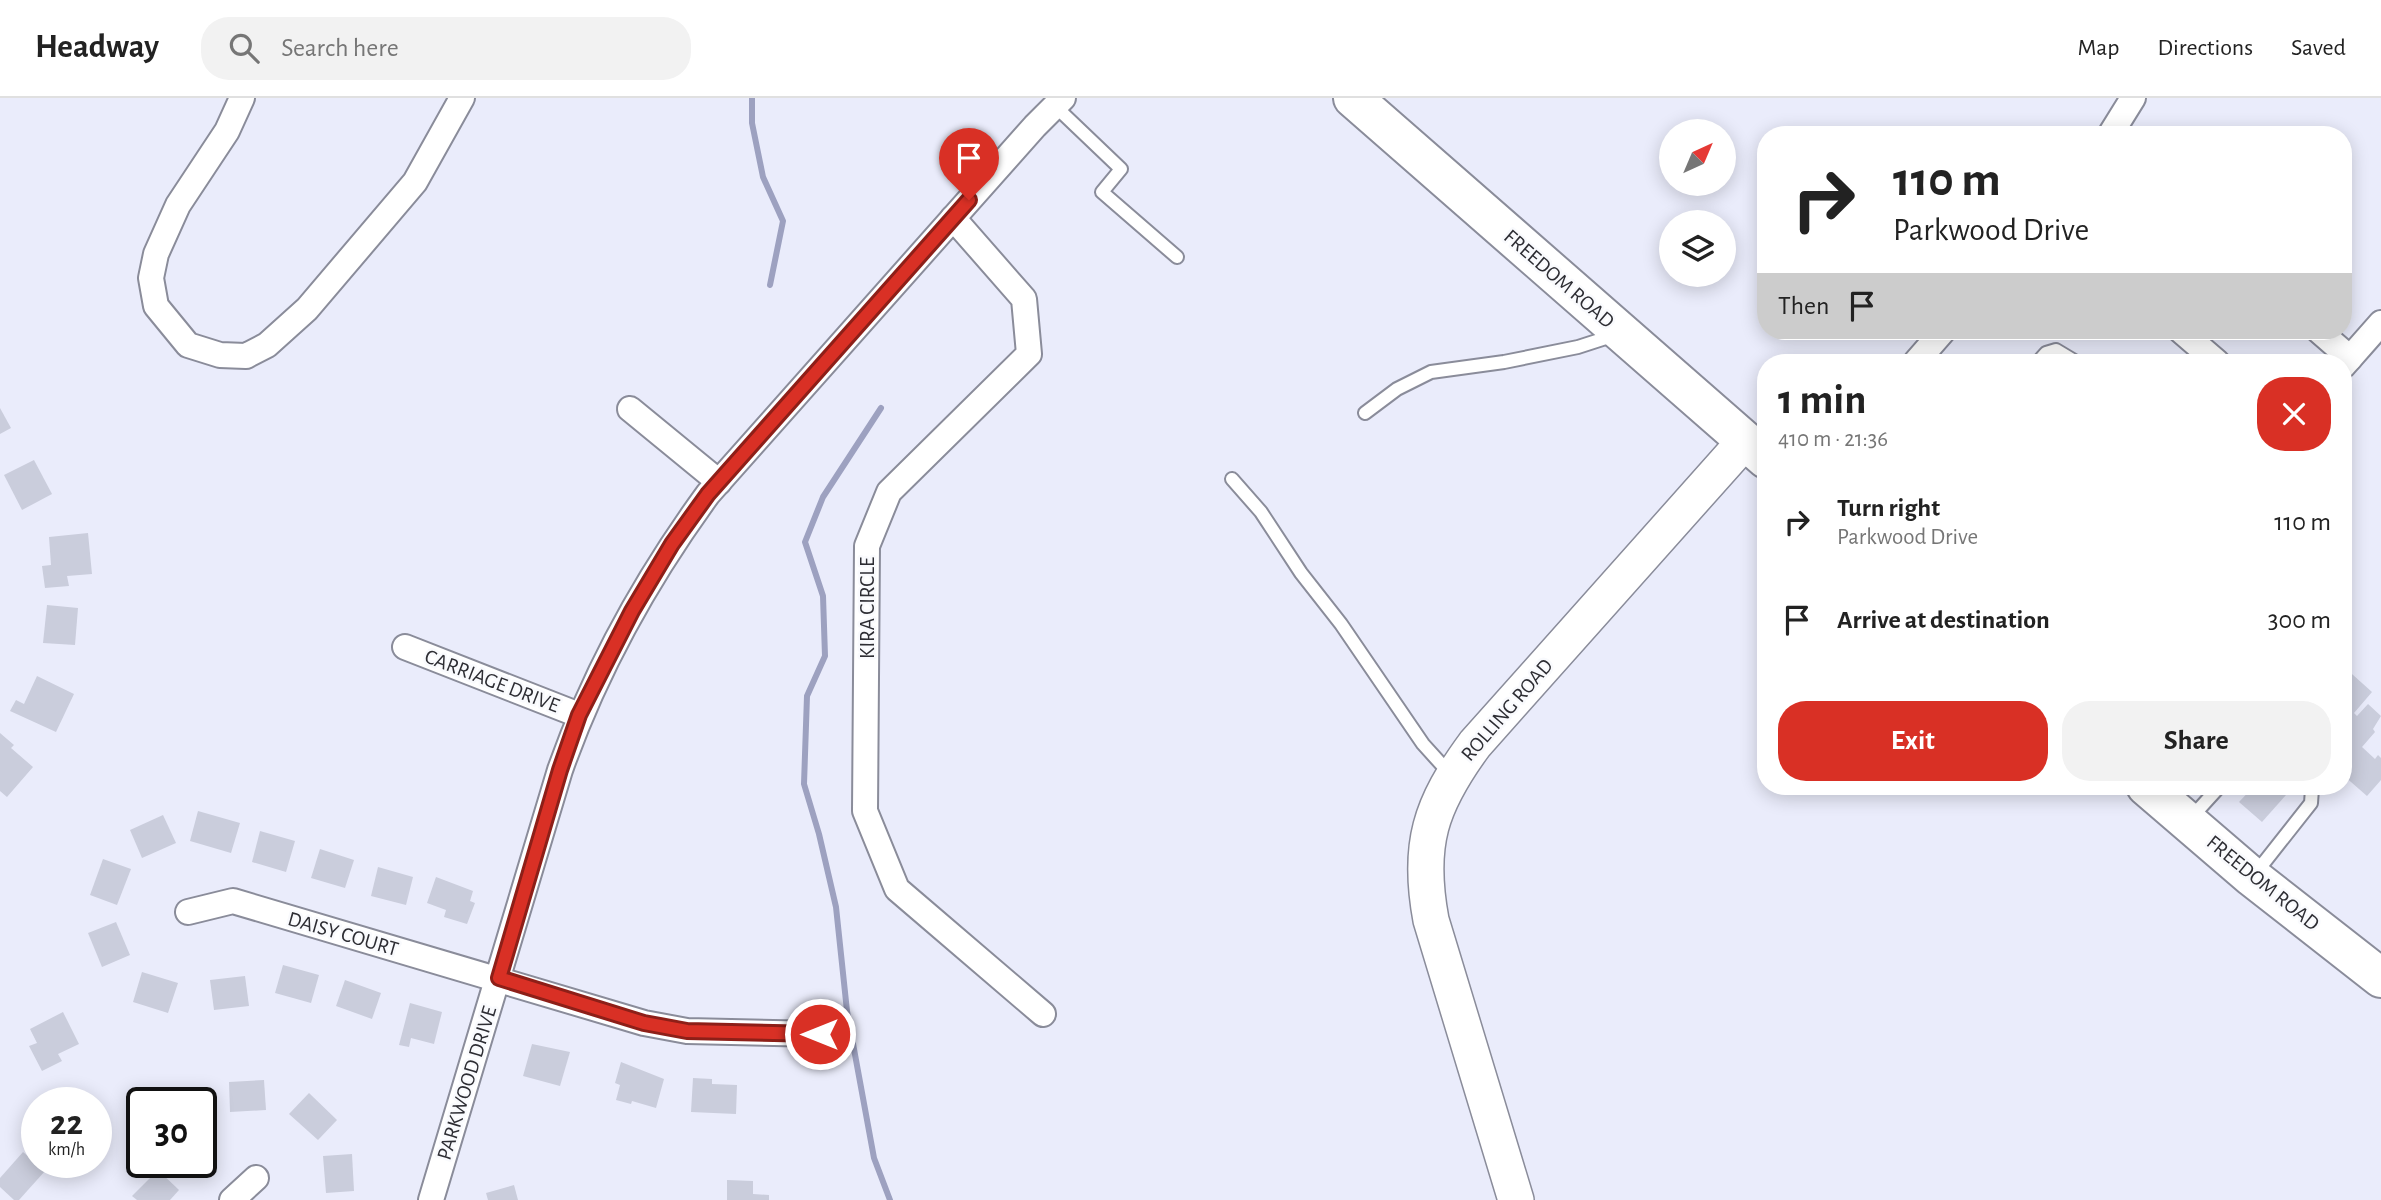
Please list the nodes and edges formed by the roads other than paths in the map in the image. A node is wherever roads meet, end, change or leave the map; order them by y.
1 (242, 98) edge
2 (462, 98) edge
3 (1353, 98) edge
4 (2133, 98) edge
5 (1059, 102) edge
6 (2116, 126) edge
7 (953, 218) junction
8 (1177, 257) dead end
9 (2381, 323) edge
10 (1622, 333) junction
11 (1935, 340) edge
12 (2191, 340) edge
13 (2327, 340) edge
14 (1923, 354) edge
15 (2045, 354) edge
16 (2063, 354) edge
17 (2208, 354) edge
18 (2340, 354) edge
19 (2352, 356) edge
20 (630, 409) dead end
21 (1365, 413) dead end
22 (1756, 450) edge
23 (1232, 479) dead end
24 (719, 482) junction
25 (405, 647) dead end
26 (579, 715) junction
27 (1452, 776) junction
28 (2156, 795) edge
29 (2212, 795) edge
30 (2312, 795) edge
31 (2188, 822) junction
32 (2252, 877) junction
33 (188, 912) dead end
34 (499, 978) junction
35 (2381, 978) edge
36 (1043, 1014) dead end
37 (820, 1034) dead end
38 (256, 1178) dead end
39 (232, 1200) edge
40 (431, 1200) edge
41 (1516, 1200) edge

1 - 2 street
3 - 10 main road, FREEDOM ROAD
4 - 6 street
5 - 7 street, PARKWOOD DRIVE
5 - 8 lane
7 - 24 street, PARKWOOD DRIVE
7 - 36 street, KIRA CIRCLE
9 - 19 street
10 - 21 lane
10 - 22 main road, FREEDOM ROAD
11 - 14 street
12 - 17 street
13 - 18 street
15 - 16 lane
20 - 24 street
22 - 27 street, ROLLING ROAD
23 - 27 lane
24 - 26 street, PARKWOOD DRIVE
25 - 26 street, CARRIAGE DRIVE
26 - 34 street, PARKWOOD DRIVE
27 - 41 street, ROLLING ROAD
28 - 31 main road, FREEDOM ROAD
29 - 31 lane
30 - 32 lane
31 - 32 main road, FREEDOM ROAD
32 - 35 main road, FREEDOM ROAD
33 - 34 street, DAISY COURT
34 - 37 street, DAISY COURT
34 - 40 street, PARKWOOD DRIVE
38 - 39 street

